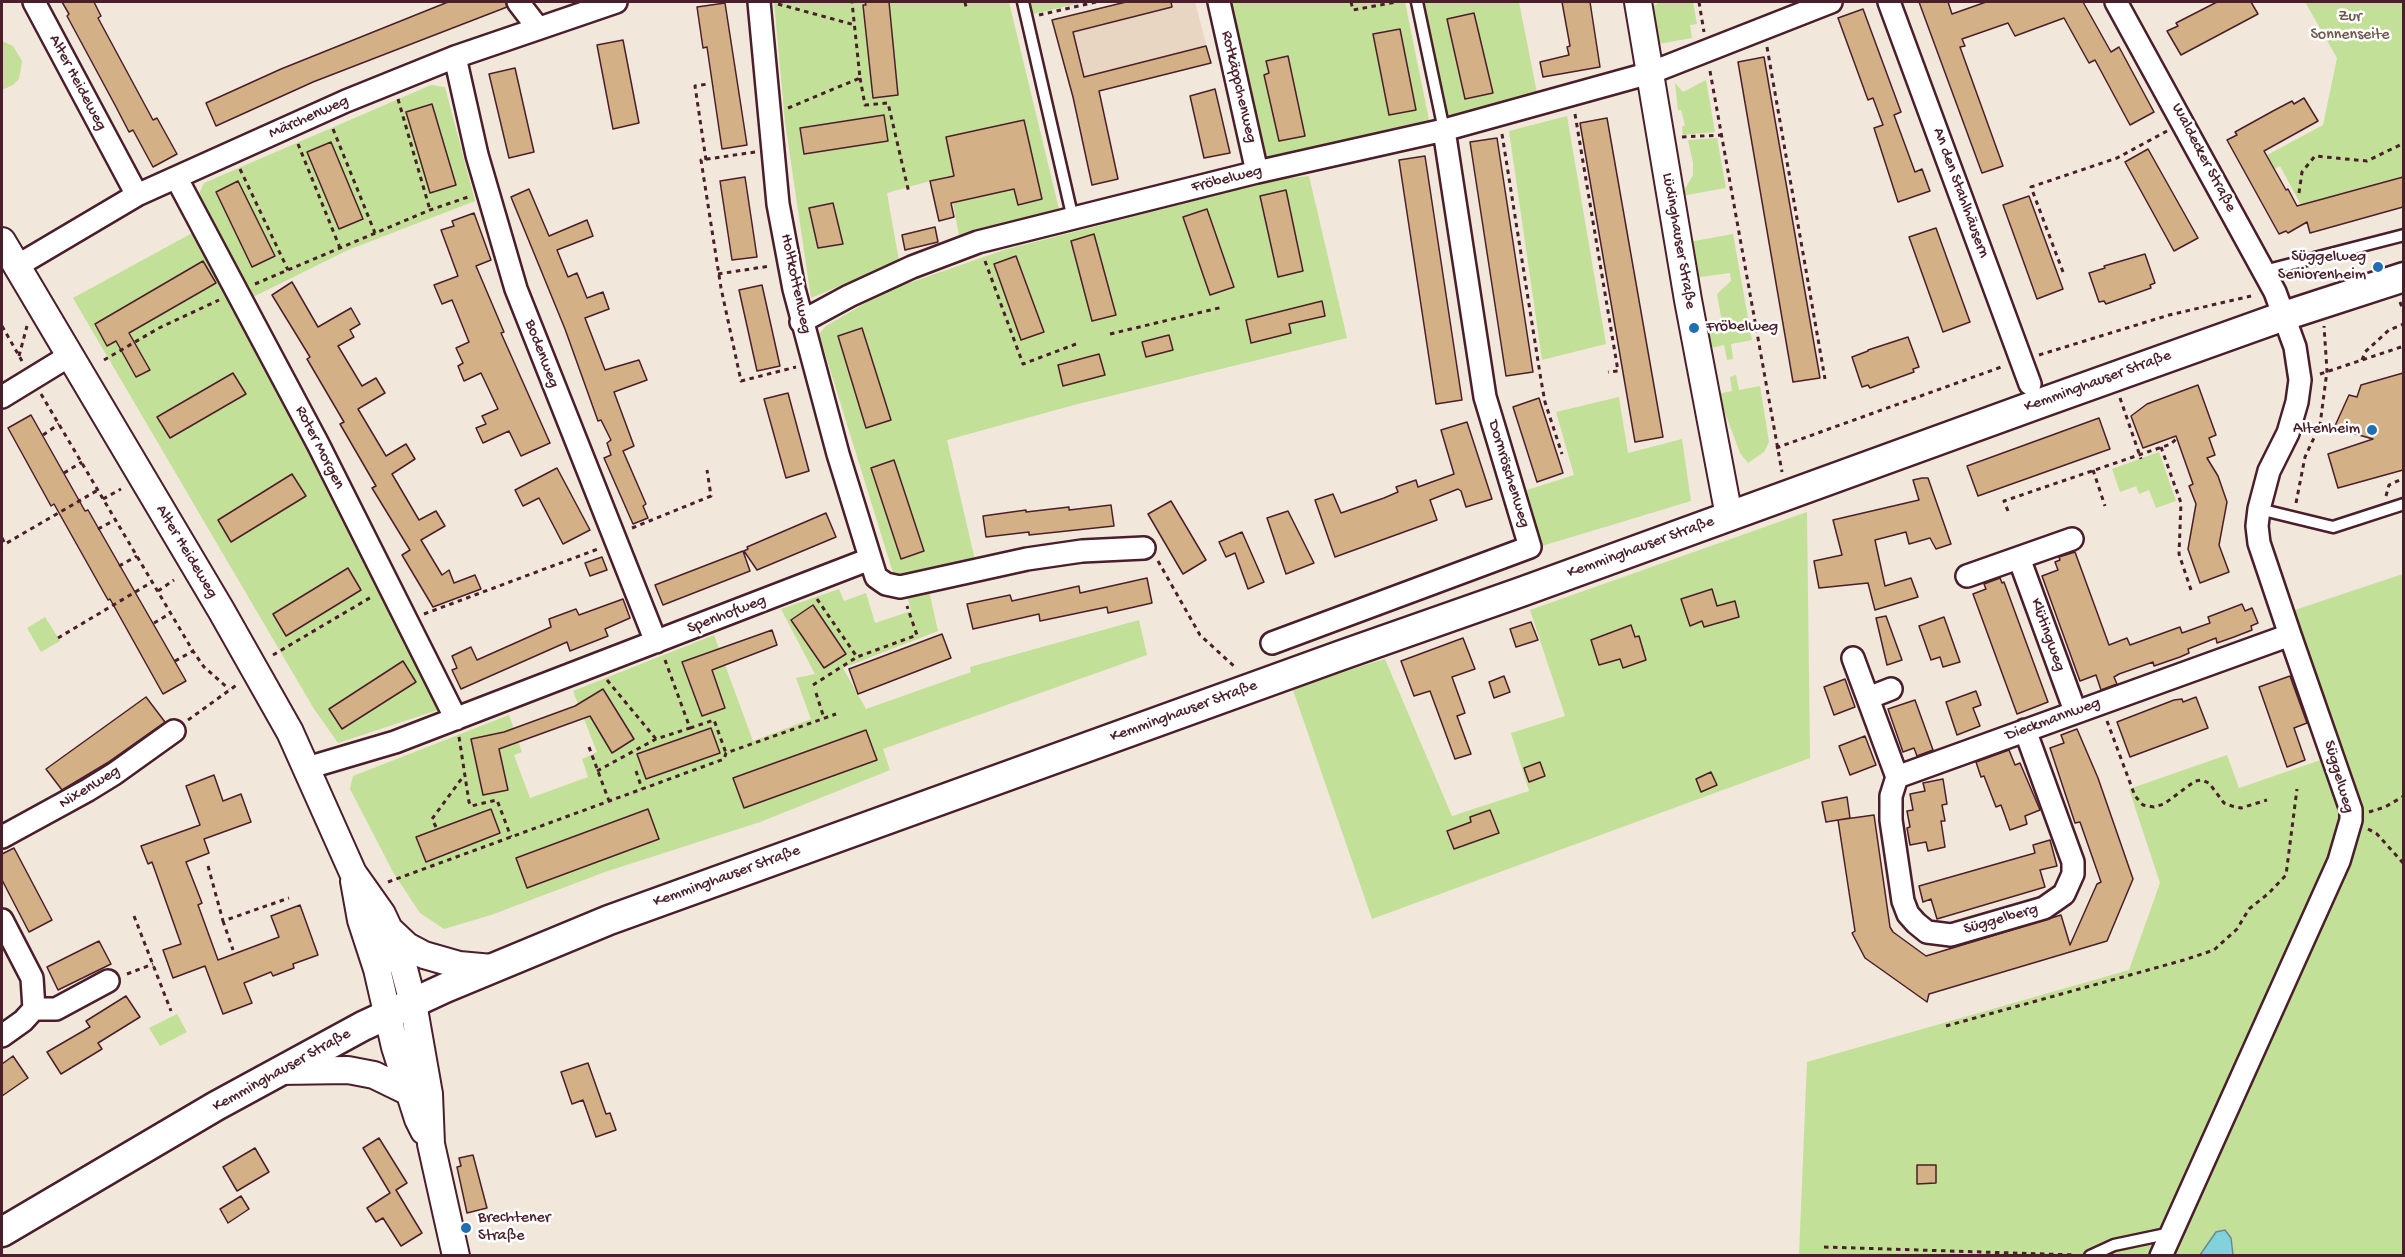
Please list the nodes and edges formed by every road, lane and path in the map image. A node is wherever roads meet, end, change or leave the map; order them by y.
1 (34, 2) edge
2 (518, 2) edge
3 (616, 2) edge
4 (765, 2) edge
5 (852, 2) edge
6 (965, 2) edge
7 (1023, 2) edge
8 (1096, 2) edge
9 (1219, 2) edge
10 (1351, 2) edge
11 (1396, 2) edge
12 (1417, 2) edge
13 (1638, 2) edge
14 (1699, 2) edge
15 (1831, 2) edge
16 (1890, 2) edge
17 (2116, 2) edge
18 (966, 7) dead end
19 (1027, 18) junction
20 (855, 25) junction
21 (538, 28) junction
22 (1765, 37) dead end
23 (1706, 49) junction
24 (455, 57) junction
25 (1650, 73) junction
26 (860, 78) junction
27 (394, 82) junction
28 (708, 84) dead end
29 (1572, 94) junction
30 (325, 111) junction
31 (1499, 114) junction
32 (770, 115) junction
33 (290, 126) junction
34 (1444, 129) junction
35 (2168, 131) dead end
36 (1722, 135) junction
37 (1661, 138) junction
38 (2403, 143) edge
39 (773, 150) junction
40 (232, 153) junction
41 (706, 160) junction
42 (1257, 172) junction
43 (177, 179) junction
44 (487, 191) junction
45 (909, 193) dead end
46 (2299, 193) dead end
47 (137, 195) junction
48 (430, 210) junction
49 (1072, 219) junction
50 (375, 233) junction
51 (2403, 235) edge
52 (2, 240) edge
53 (978, 242) junction
54 (340, 248) junction
55 (17, 266) junction
56 (771, 266) dead end
57 (288, 270) junction
58 (2063, 272) dead end
59 (2264, 272) junction
60 (718, 274) junction
61 (2403, 277) edge
62 (237, 292) junction
63 (1223, 307) dead end
64 (2284, 316) junction
65 (26, 318) dead end
66 (2324, 320) dead end
67 (801, 322) junction
68 (2403, 324) edge
69 (2, 326) edge
70 (1110, 334) dead end
71 (1076, 344) dead end
72 (2403, 346) edge
73 (19, 356) junction
74 (69, 356) junction
75 (105, 360) dead end
76 (2362, 360) junction
77 (813, 363) junction
78 (24, 364) dead end
79 (2327, 371) junction
80 (1608, 372) dead end
81 (1825, 379) dead end
82 (2300, 380) junction
83 (2030, 384) dead end
84 (39, 390) dead end
85 (2117, 390) dead end
86 (2, 396) edge
87 (59, 424) junction
88 (42, 435) dead end
89 (2176, 438) dead end
90 (2161, 447) junction
91 (1562, 454) dead end
92 (2140, 457) junction
93 (82, 462) junction
94 (707, 470) dead end
95 (2093, 470) junction
96 (64, 473) dead end
97 (2403, 478) edge
98 (1784, 479) dead end
99 (121, 489) dead end
100 (98, 490) junction
101 (103, 499) junction
102 (2388, 501) dead end
103 (2403, 504) edge
104 (2105, 506) dead end
105 (2259, 509) junction
106 (2007, 511) dead end
107 (1729, 516) junction
108 (2294, 517) junction
109 (116, 520) junction
110 (98, 529) dead end
111 (2, 538) edge
112 (615, 539) junction
113 (2072, 539) dead end
114 (1144, 548) joint
115 (137, 556) junction
116 (2019, 558) junction
117 (870, 559) junction
118 (119, 566) dead end
119 (1967, 576) dead end
120 (174, 580) dead end
121 (152, 581) junction
122 (810, 583) junction
123 (390, 586) junction
124 (900, 587) junction
125 (2191, 590) dead end
126 (158, 591) junction
127 (171, 613) junction
128 (407, 621) junction
129 (154, 623) dead end
130 (2290, 635) junction
131 (58, 638) dead end
132 (657, 641) junction
133 (1272, 643) dead end
134 (193, 651) junction
135 (857, 657) junction
136 (1853, 658) dead end
137 (175, 661) dead end
138 (594, 665) junction
139 (1236, 668) dead end
140 (256, 673) junction
141 (813, 685) dead end
142 (1891, 689) dead end
143 (816, 693) dead end
144 (1868, 698) junction
145 (2100, 702) junction
146 (2074, 711) junction
147 (836, 714) dead end
148 (824, 718) junction
149 (456, 719) junction
150 (690, 728) junction
151 (174, 730) joint
152 (2025, 730) junction
153 (656, 739) junction
154 (589, 747) dead end
155 (726, 753) junction
156 (307, 768) junction
157 (597, 771) junction
158 (636, 771) dead end
159 (465, 774) junction
160 (1897, 777) junction
161 (642, 789) junction
162 (2297, 789) dead end
163 (2403, 796) edge
164 (2267, 800) dead end
165 (609, 801) junction
166 (2351, 820) junction
167 (436, 827) dead end
168 (2, 837) edge
169 (510, 837) junction
170 (2403, 864) edge
171 (208, 866) dead end
172 (353, 873) junction
173 (388, 882) dead end
174 (289, 898) dead end
175 (134, 916) dead end
176 (2, 920) edge
177 (223, 921) junction
178 (389, 929) junction
179 (232, 950) dead end
180 (153, 964) junction
181 (492, 968) junction
182 (108, 981) joint
183 (413, 1003) junction
184 (34, 1009) junction
185 (171, 1011) dead end
186 (386, 1015) junction
187 (1946, 1026) dead end
188 (2, 1036) edge
189 (280, 1071) junction
190 (409, 1092) junction
191 (431, 1144) junction
192 (2, 1232) edge
193 (2171, 1233) junction
194 (1824, 1246) dead end
195 (456, 1256) edge
196 (2090, 1256) edge
197 (2161, 1256) edge

1 - 47 street, Alter Heideweg
2 - 21 street
3 - 21 street, Märchenweg
4 - 20 path
4 - 32 street, Holtkottenweg
5 - 20 path
6 - 18 path
7 - 19 lane
8 - 19 path
9 - 42 street, Rotkäppchenweg
10 - 11 path
12 - 34 lane
13 - 25 street, Lüdinghauser Straße
14 - 23 path
15 - 23 street, Fröbelweg
16 - 83 street, An den Stahlhäusern
17 - 59 street, Waldecker Straße
19 - 49 lane
20 - 26 path
21 - 24 street, Märchenweg
22 - 81 path
23 - 25 street, Fröbelweg
23 - 36 path
24 - 27 street, Märchenweg
24 - 44 street, Bodenweg
25 - 29 street, Fröbelweg
25 - 37 street, Lüdinghauser Straße
26 - 32 path
26 - 45 path
27 - 30 street, Märchenweg
27 - 48 path
28 - 41 path
29 - 31 street, Fröbelweg
29 - 80 path
30 - 33 street, Märchenweg
30 - 50 path
31 - 34 street, Fröbelweg
31 - 91 path
32 - 39 street, Holtkottenweg
33 - 40 street, Märchenweg
33 - 54 path
34 - 42 street, Fröbelweg
34 - 133 street, Dornröschenweg
35 - 58 path
36 - 37 path
36 - 98 path
37 - 107 street, Lüdinghauser Straße
38 - 46 path
39 - 41 path
39 - 67 street, Holtkottenweg
40 - 43 street, Märchenweg
40 - 57 path
41 - 60 path
42 - 49 street, Fröbelweg
43 - 47 street, Märchenweg
43 - 62 street, Roter Morgen
44 - 48 path
44 - 112 street, Bodenweg
47 - 55 street, Märchenweg
48 - 50 path
49 - 53 street, Fröbelweg
50 - 54 path
51 - 59 lane
52 - 55 street, Alter Heideweg
53 - 67 street, Fröbelweg
53 - 71 path
54 - 57 path
55 - 74 street, Alter Heideweg
56 - 60 path
57 - 62 path
59 - 64 street, Waldecker Straße
60 - 77 path
61 - 64 main road, Kemminghauser Straße
62 - 75 path
62 - 123 street, Roter Morgen
63 - 70 path
64 - 82 street, Süggelweg
64 - 107 main road, Kemminghauser Straße
65 - 73 path
66 - 79 path
67 - 77 street, Holtkottenweg
68 - 76 path
69 - 73 path
72 - 76 path
73 - 78 path
74 - 86 street
74 - 140 street, Alter Heideweg
76 - 79 path
77 - 117 street, Holtkottenweg
79 - 82 path
79 - 108 path
82 - 105 street, Süggelweg
84 - 87 path
85 - 92 path
87 - 88 path
87 - 93 path
89 - 90 path
90 - 92 path
90 - 125 path
92 - 95 path
93 - 96 path
93 - 100 path
94 - 112 path
95 - 104 path
95 - 106 path
97 - 102 path
99 - 101 path
100 - 101 path
100 - 111 path
101 - 109 path
103 - 108 lane
105 - 108 lane
105 - 130 street, Süggelweg
107 - 181 main road, Kemminghauser Straße
109 - 110 path
109 - 115 path
112 - 128 path
112 - 132 street, Bodenweg
113 - 116 street
114 - 124 street
114 - 139 path
115 - 118 path
115 - 121 path
116 - 119 street
116 - 146 street, Klütingweg
117 - 122 street, Spenhofweg
117 - 124 street
120 - 126 path
121 - 126 path
121 - 131 path
122 - 132 street, Spenhofweg
122 - 135 path
123 - 128 street, Roter Morgen
123 - 140 path
124 - 135 path
126 - 127 path
127 - 129 path
127 - 134 path
128 - 149 street, Roter Morgen
130 - 145 street, Dieckmannweg
130 - 166 street, Süggelweg
132 - 138 street, Spenhofweg
132 - 150 path
134 - 137 path
134 - 151 path
135 - 141 path
136 - 144 street
138 - 149 street, Spenhofweg
138 - 153 path
140 - 156 street, Alter Heideweg
142 - 144 street
143 - 148 path
144 - 160 street
145 - 146 street, Dieckmannweg
145 - 164 path
146 - 152 street, Dieckmannweg
147 - 148 path
148 - 155 path
149 - 156 street, Spenhofweg
149 - 159 path
150 - 153 path
150 - 155 path
151 - 168 street, Nixenweg
152 - 160 street, Dieckmannweg
152 - 160 street, Süggelberg
153 - 157 path
154 - 157 path
155 - 161 path
156 - 172 street, Alter Heideweg
157 - 165 path
158 - 161 path
159 - 167 path
159 - 169 path
161 - 165 path
162 - 187 path
163 - 166 path
165 - 169 path
166 - 170 path
166 - 193 street, Süggelweg
169 - 173 path
171 - 177 path
172 - 178 street, Alter Heideweg
172 - 186 street, Alter Heideweg
174 - 177 path
175 - 180 path
176 - 184 street
177 - 179 path
178 - 181 street
178 - 183 street, Alter Heideweg
180 - 182 path
180 - 185 path
181 - 183 main road, Kemminghauser Straße
182 - 184 street
183 - 186 main road, Kemminghauser Straße
183 - 191 street
184 - 188 street
186 - 189 main road, Kemminghauser Straße
186 - 190 street
189 - 190 street
189 - 192 main road, Kemminghauser Straße
190 - 191 street
191 - 195 street
193 - 196 lane
193 - 197 street, Süggelweg
194 - 196 path

